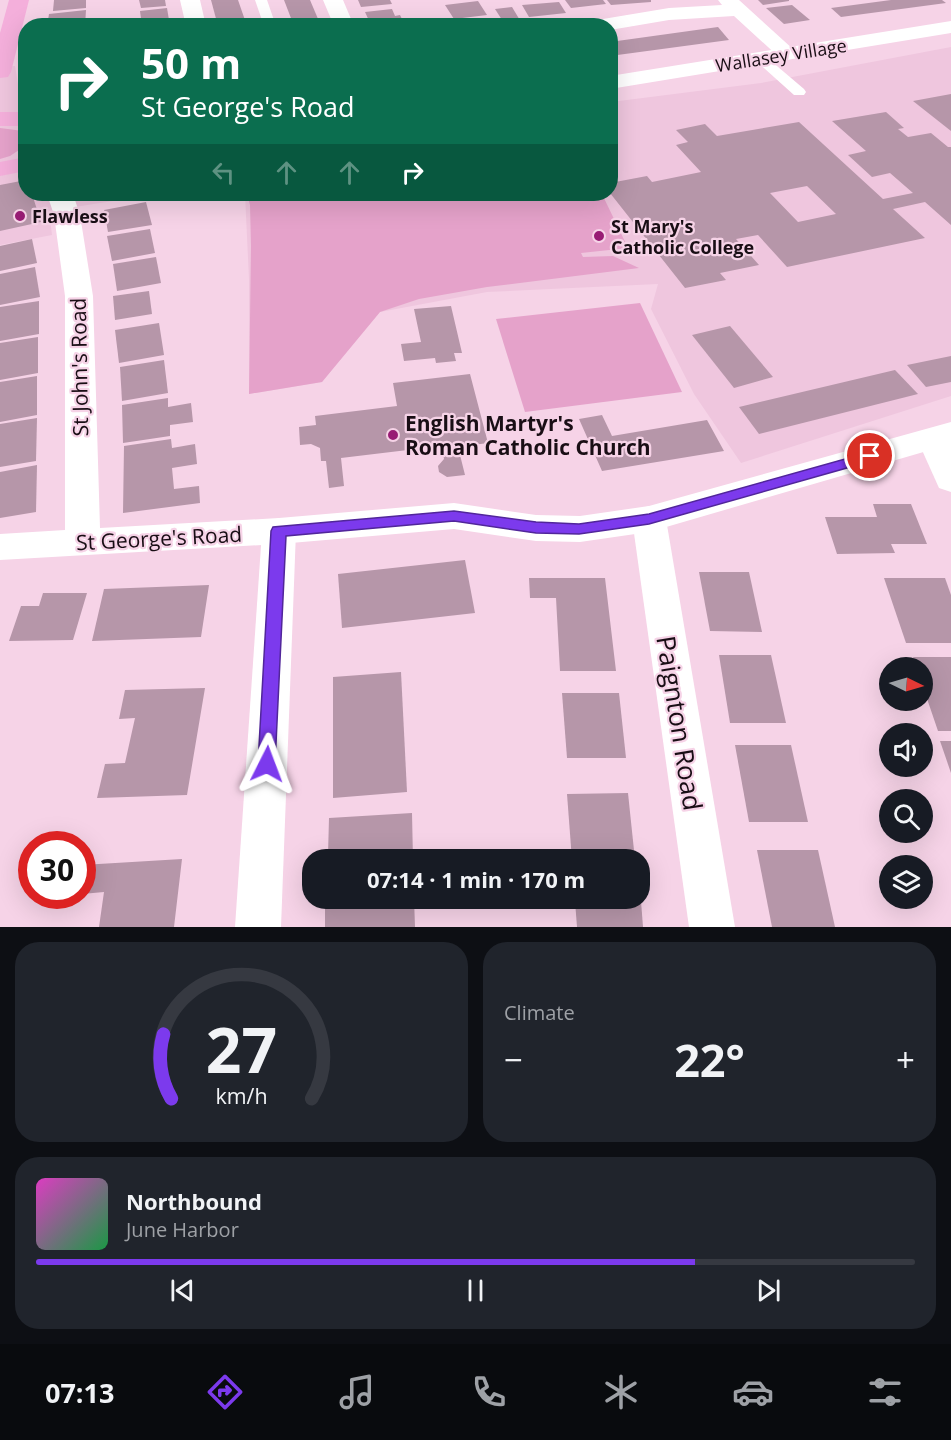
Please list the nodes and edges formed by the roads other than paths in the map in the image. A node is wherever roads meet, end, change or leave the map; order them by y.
1 (19, 0) edge
2 (190, 0) edge
3 (261, 0) edge
4 (333, 0) edge
5 (733, 5) edge
6 (194, 18) edge
7 (267, 18) edge
8 (341, 18) edge
9 (618, 22) edge
10 (951, 27) edge
11 (787, 54) junction
12 (760, 58) junction
13 (0, 72) edge
14 (618, 82) edge
15 (799, 92) dead end
16 (18, 166) edge
17 (0, 169) edge
18 (62, 201) edge
19 (942, 436) edge
20 (951, 480) edge
21 (649, 519) junction
22 (279, 531) junction
23 (83, 543) junction
24 (0, 547) edge
25 (258, 927) edge
26 (712, 927) edge

1 - 13 main road
2 - 6 street
3 - 7 lane
4 - 8 street
5 - 9 street
5 - 11 street
10 - 11 street, Wallasey Village
11 - 12 street, Wallasey Village
12 - 14 street, Wallasey Village
12 - 15 lane
16 - 17 main road
18 - 23 street, St John's Road
19 - 20 street
19 - 21 street, St George's Road
21 - 22 street, St George's Road
21 - 26 street, Paignton Road
22 - 23 street, St George's Road
22 - 25 street
23 - 24 street, St George's Road

